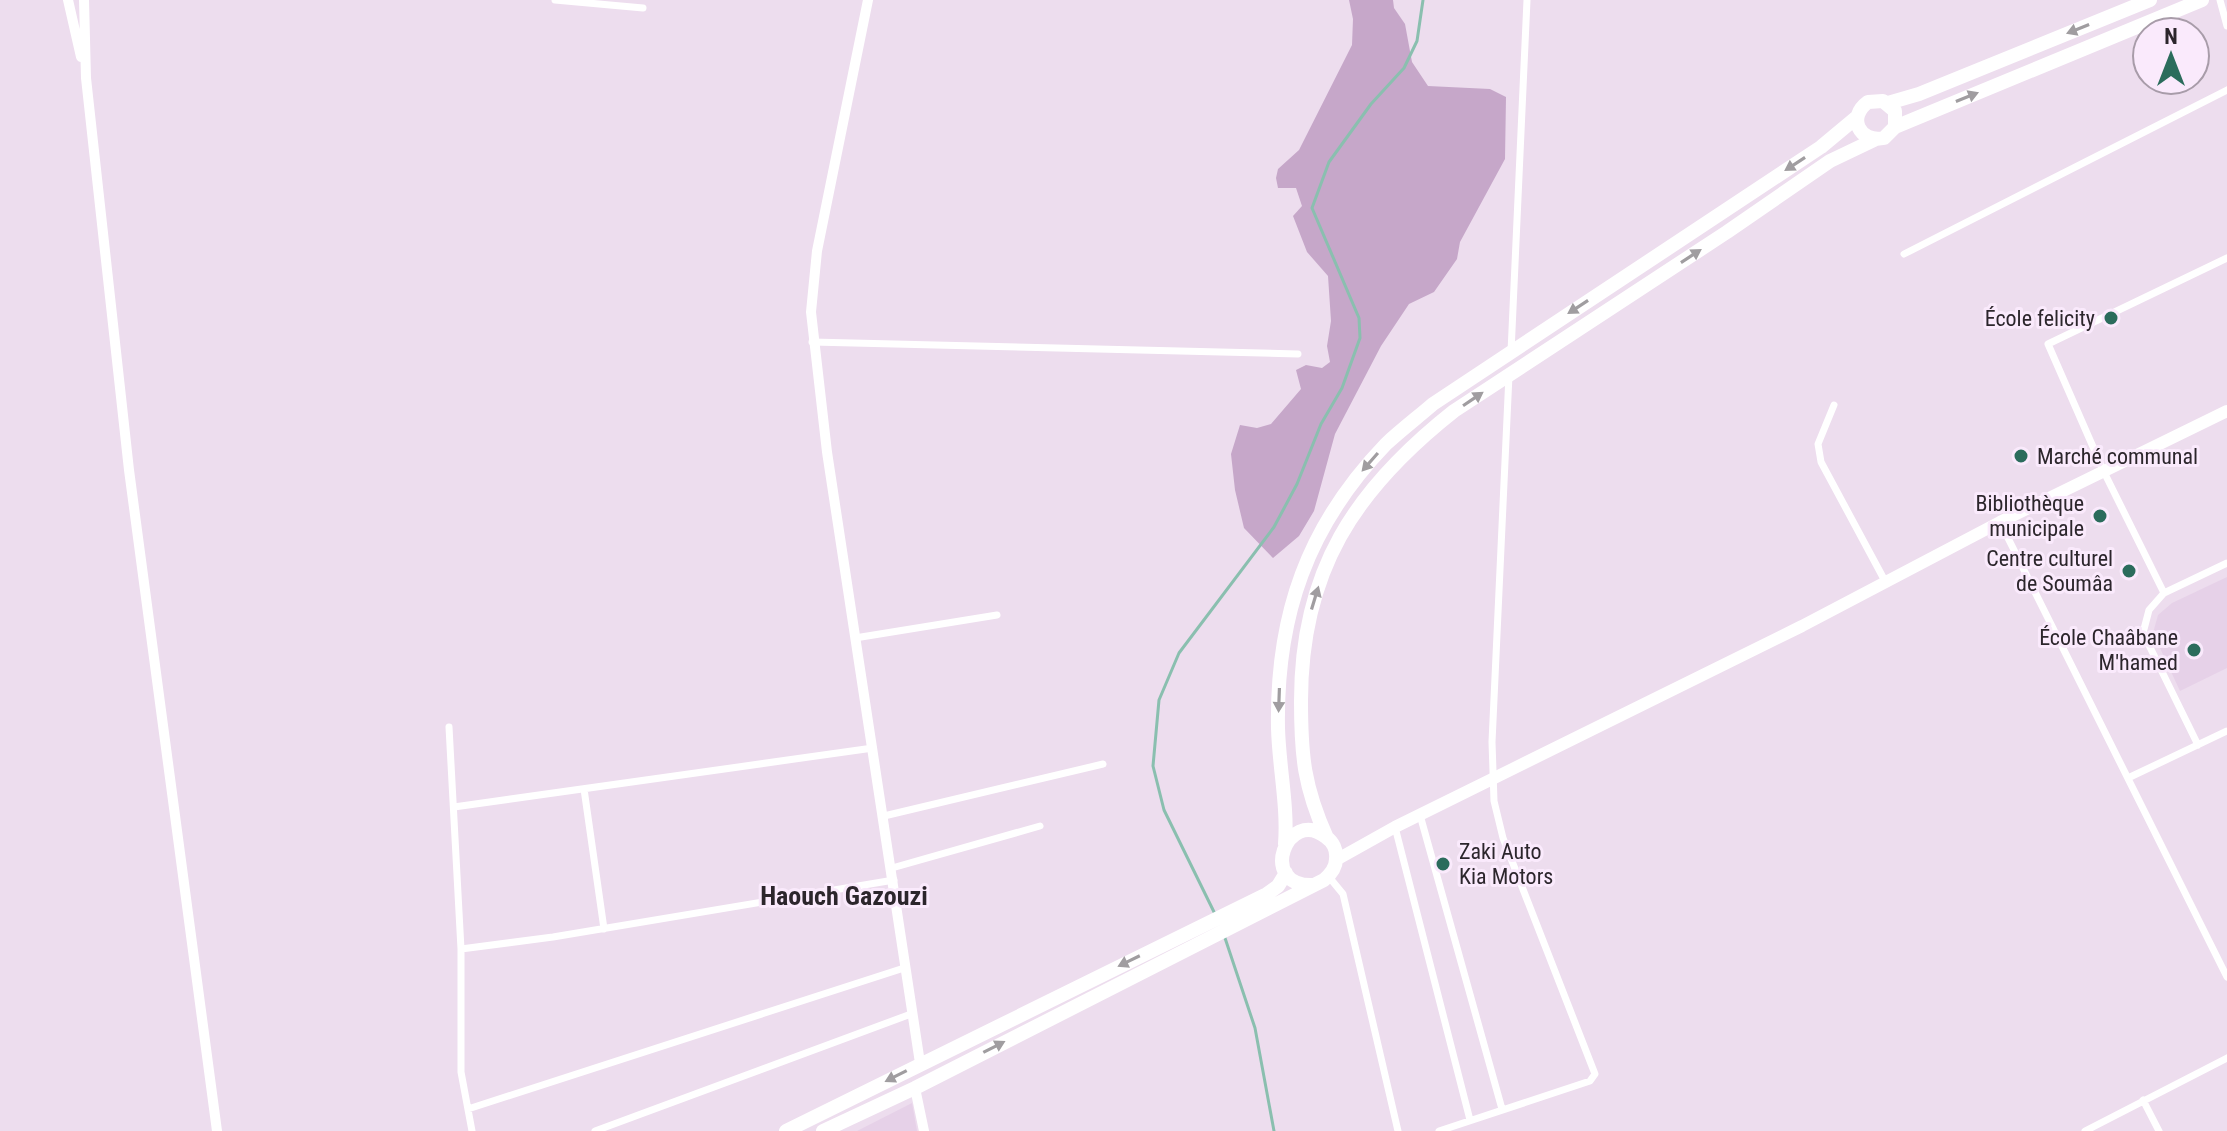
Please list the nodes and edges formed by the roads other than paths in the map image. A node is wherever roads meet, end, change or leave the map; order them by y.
1 (68, 0) edge
2 (84, 0) edge
3 (555, 0) edge
4 (868, 0) edge
5 (1527, 0) edge
6 (2150, 0) edge
7 (2202, 0) edge
8 (2220, 0) edge
9 (643, 8) dead end
10 (2227, 26) edge
11 (86, 78) junction
12 (2227, 90) edge
13 (1888, 103) junction
14 (1857, 117) junction
15 (1895, 127) junction
16 (1874, 140) junction
17 (1904, 254) dead end
18 (2227, 258) edge
19 (812, 342) junction
20 (1511, 352) junction
21 (1298, 354) dead end
22 (1509, 375) junction
23 (1834, 405) dead end
24 (2227, 411) edge
25 (2104, 472) junction
26 (2000, 522) junction
27 (2227, 563) edge
28 (1885, 581) junction
29 (2164, 593) junction
30 (997, 615) dead end
31 (855, 638) junction
32 (449, 727) dead end
33 (2227, 731) edge
34 (2198, 745) junction
35 (873, 748) junction
36 (1103, 764) dead end
37 (2128, 778) junction
38 (1492, 781) junction
39 (584, 789) junction
40 (454, 807) junction
41 (1420, 815) junction
42 (884, 816) junction
43 (1040, 826) dead end
44 (1395, 827) junction
45 (1327, 838) junction
46 (1285, 844) junction
47 (1336, 860) junction
48 (1286, 873) junction
49 (893, 874) junction
50 (1329, 876) junction
51 (1313, 885) junction
52 (1231, 919) junction
53 (604, 929) junction
54 (1204, 933) junction
55 (461, 949) junction
56 (904, 968) junction
57 (2227, 977) edge
58 (911, 1014) junction
59 (2227, 1058) edge
60 (920, 1063) junction
61 (915, 1088) junction
62 (2143, 1100) junction
63 (468, 1109) junction
64 (1502, 1109) junction
65 (1470, 1120) junction
66 (217, 1131) edge
67 (472, 1131) edge
68 (595, 1131) edge
69 (786, 1131) edge
70 (823, 1131) edge
71 (924, 1131) edge
72 (1398, 1131) edge
73 (1439, 1131) edge
74 (2085, 1131) edge
75 (2159, 1131) edge

1 - 11 main road
2 - 11 main road
3 - 9 street
4 - 19 main road
5 - 20 street
6 -> 13 highway
15 -> 7 highway
8 - 10 street
11 - 66 main road
12 - 17 street
13 - 14 highway
13 - 15 highway
14 - 16 highway
14 -> 20 highway
15 - 16 highway
22 -> 16 highway
18 - 25 street
19 - 21 street
19 - 31 main road
20 -> 46 highway
22 - 38 street
45 -> 22 highway
23 - 28 street
24 - 25 main road
25 - 26 main road
25 - 29 street
26 - 28 main road
26 - 37 street
27 - 29 street
28 - 38 main road
29 - 34 street
30 - 31 street
31 - 35 main road
32 - 40 street
33 - 34 street
34 - 37 street
35 - 39 street
35 - 42 main road
36 - 42 street
37 - 57 street
38 - 41 main road
38 - 64 street
39 - 40 street
39 - 53 street
40 - 55 street
41 - 44 main road
41 - 64 street
42 - 49 main road
43 - 49 street
44 - 47 main road
44 - 65 street
45 - 46 highway
45 - 47 highway
46 - 48 highway
47 - 50 highway
48 - 51 highway
48 - 52 highway
49 - 53 street
49 - 56 main road
50 - 51 highway
50 - 72 street
51 - 52 highway
52 - 54 highway
53 - 55 street
54 -> 60 highway
61 -> 54 highway
55 - 63 street
56 - 58 main road
56 - 63 street
58 - 60 main road
58 - 68 street
59 - 62 street
60 -> 69 highway
61 - 70 highway
61 - 71 main road
62 - 74 street
62 - 75 street
63 - 67 street
64 - 65 street
65 - 73 street

